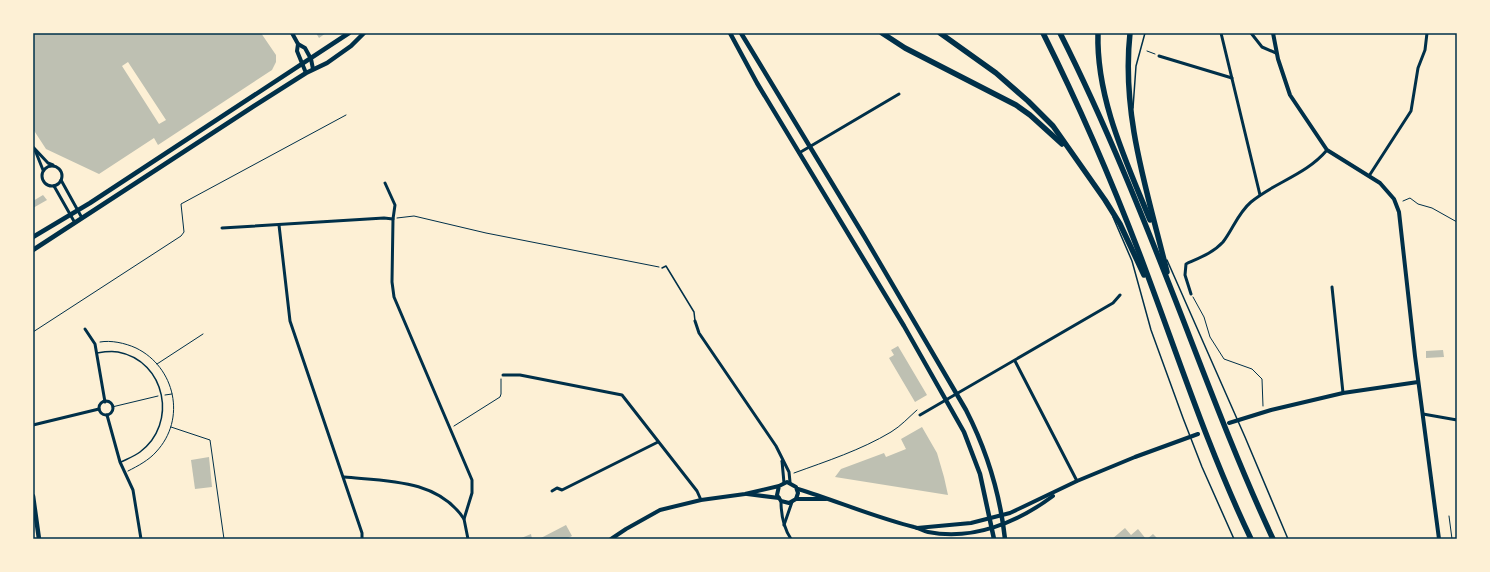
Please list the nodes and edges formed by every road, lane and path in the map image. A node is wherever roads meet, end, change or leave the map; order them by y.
1 (292, 33) edge
2 (349, 33) edge
3 (364, 33) edge
4 (730, 33) edge
5 (741, 33) edge
6 (882, 33) edge
7 (940, 33) edge
8 (1043, 33) edge
9 (1060, 33) edge
10 (1098, 33) edge
11 (1130, 33) edge
12 (1145, 33) edge
13 (1221, 33) edge
14 (1251, 33) edge
15 (1273, 33) edge
16 (1427, 33) edge
17 (298, 44) junction
18 (1147, 51) dead end
19 (1276, 53) junction
20 (1159, 56) joint
21 (311, 59) junction
22 (303, 64) junction
23 (313, 69) junction
24 (306, 73) junction
25 (1232, 78) junction
26 (899, 94) dead end
27 (346, 115) dead end
28 (1133, 128) junction
29 (33, 147) edge
30 (810, 147) junction
31 (1327, 150) junction
32 (799, 153) junction
33 (1075, 157) junction
34 (53, 166) junction
35 (43, 170) junction
36 (1369, 176) junction
37 (62, 180) junction
38 (385, 183) dead end
39 (54, 186) junction
40 (1260, 195) junction
41 (1105, 200) junction
42 (1403, 202) dead end
43 (79, 210) junction
44 (71, 214) junction
45 (82, 218) junction
46 (393, 219) junction
47 (1457, 222) edge
48 (75, 223) junction
49 (279, 225) junction
50 (222, 228) dead end
51 (33, 237) edge
52 (1161, 246) junction
53 (33, 250) edge
54 (662, 268) joint
55 (1332, 287) dead end
56 (1172, 290) junction
57 (1191, 294) joint
58 (1120, 295) dead end
59 (1156, 297) junction
60 (696, 321) joint
61 (85, 329) dead end
62 (33, 332) edge
63 (203, 334) dead end
64 (95, 344) junction
65 (97, 353) junction
66 (1015, 361) junction
67 (157, 364) junction
68 (502, 375) joint
69 (1418, 382) junction
70 (1343, 393) junction
71 (173, 394) junction
72 (958, 394) junction
73 (162, 395) junction
74 (947, 400) junction
75 (105, 402) junction
76 (112, 406) junction
77 (1263, 406) dead end
78 (99, 409) junction
79 (917, 410) dead end
80 (1423, 414) junction
81 (107, 415) junction
82 (920, 415) dead end
83 (1457, 420) edge
84 (1229, 423) dead end
85 (33, 425) edge
86 (171, 427) junction
87 (450, 428) junction
88 (1198, 434) dead end
89 (658, 442) junction
90 (782, 459) junction
91 (120, 462) junction
92 (125, 473) junction
93 (794, 473) dead end
94 (344, 477) junction
95 (1077, 481) junction
96 (790, 482) junction
97 (784, 483) junction
98 (779, 486) junction
99 (552, 490) dead end
100 (798, 490) junction
101 (1059, 491) junction
102 (745, 494) junction
103 (33, 496) edge
104 (830, 499) junction
105 (701, 500) junction
106 (780, 500) junction
107 (794, 501) junction
108 (1001, 516) junction
109 (1448, 516) dead end
110 (464, 519) junction
111 (990, 519) junction
112 (784, 525) junction
113 (1003, 525) junction
114 (917, 528) junction
115 (992, 528) junction
116 (39, 539) edge
117 (141, 539) edge
118 (224, 539) edge
119 (362, 539) edge
120 (468, 539) edge
121 (611, 539) edge
122 (791, 539) edge
123 (994, 539) edge
124 (1005, 539) edge
125 (1234, 539) edge
126 (1251, 539) edge
127 (1272, 539) edge
128 (1288, 539) edge
129 (1439, 539) edge
130 (1452, 539) edge

1 - 17 street
2 - 21 main road
3 - 23 main road
4 - 32 main road
5 - 30 main road
6 - 33 highway
7 - 33 highway
8 - 59 highway
9 - 56 highway
10 - 52 highway
11 - 28 highway
12 - 28 lane
13 - 25 street
14 - 19 street
15 - 19 street
16 - 36 street
17 - 21 street
17 - 22 street
18 - 20 path
19 - 31 street
20 - 25 street
21 - 22 main road
21 - 23 street
22 - 24 street
22 - 43 main road
23 - 24 main road
24 - 45 main road
25 - 40 street
26 - 30 street
27 - 62 path
28 - 52 highway
29 - 34 street
29 - 35 street
30 - 32 street
30 - 72 main road
31 - 36 street
31 - 40 street
32 - 74 main road
33 - 41 highway
34 - 35 street
34 - 37 street
35 - 39 street
36 - 69 street
37 - 39 street
37 - 43 street
38 - 46 street
39 - 44 street
40 - 57 street
41 - 59 highway
41 - 125 lane
42 - 47 path
43 - 44 main road
43 - 45 street
44 - 48 street
44 - 51 main road
45 - 48 main road
46 - 49 street
46 - 54 path
46 - 87 street
48 - 53 main road
49 - 50 street
49 - 94 street
52 - 56 highway
52 - 128 lane
54 - 60 lane
55 - 70 street
56 - 127 highway
57 - 77 path
58 - 66 street
59 - 126 highway
60 - 90 street
61 - 64 street
63 - 67 path
64 - 65 street
64 - 67 path
65 - 73 lane
65 - 75 street
66 - 72 street
66 - 95 street
67 - 71 path
68 - 87 path
68 - 89 street
69 - 70 street
69 - 80 street
70 - 84 street
71 - 73 path
71 - 86 path
72 - 74 street
72 - 108 main road
73 - 76 path
73 - 91 lane
74 - 82 street
74 - 111 main road
75 - 76 street
75 - 78 street
76 - 81 street
78 - 81 street
78 - 85 street
79 - 93 path
80 - 83 street
80 - 129 street
81 - 91 street
86 - 92 path
86 - 118 path
87 - 110 street
88 - 95 street
89 - 99 street
89 - 105 street
90 - 96 street
90 - 97 street
91 - 92 street
92 - 117 street
94 - 110 street
94 - 119 street
95 - 101 street
96 - 97 street
96 - 100 street
97 - 98 street
98 - 102 street
98 - 106 street
100 - 104 street
100 - 107 street
101 - 108 street
101 - 113 street
102 - 105 street
102 - 106 street
103 - 116 main road
104 - 107 street
104 - 114 street
105 - 121 street
106 - 107 street
106 - 112 street
107 - 112 street
108 - 111 street
108 - 113 main road
109 - 130 path
110 - 120 street
111 - 114 street
111 - 115 main road
112 - 122 street
113 - 115 street
113 - 124 main road
114 - 115 street
115 - 123 main road

